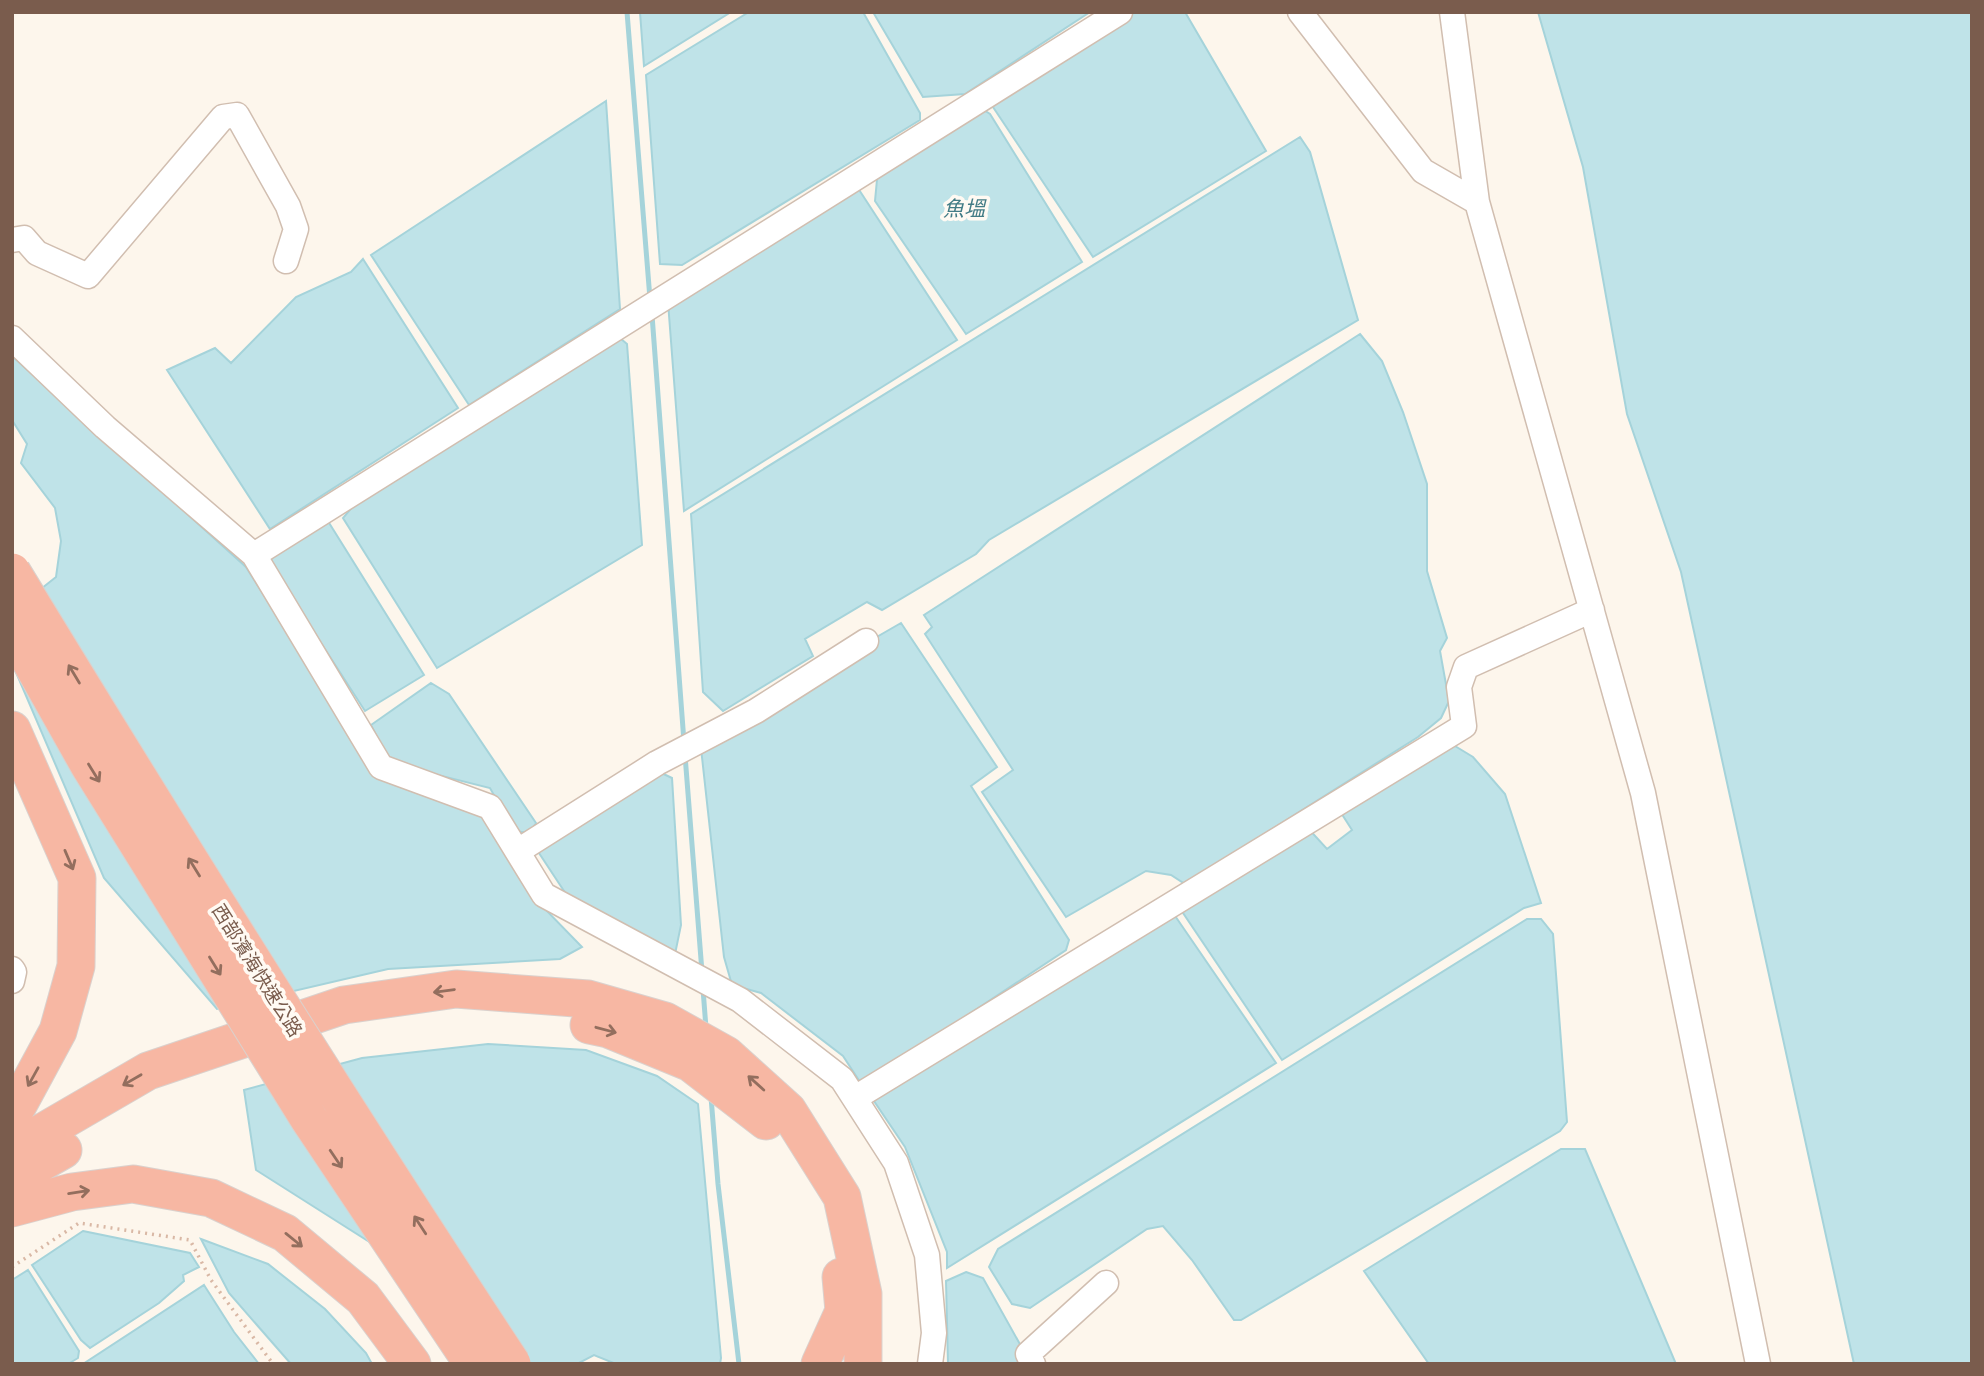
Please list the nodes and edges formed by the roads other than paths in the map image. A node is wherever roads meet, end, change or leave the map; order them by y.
1 (1120, 12) edge
2 (1300, 12) edge
3 (1452, 12) edge
4 (1477, 202) junction
5 (12, 240) edge
6 (286, 261) dead end
7 (12, 338) edge
8 (254, 555) junction
9 (12, 572) edge
10 (1592, 610) junction
11 (12, 628) edge
12 (866, 641) dead end
13 (12, 730) edge
14 (518, 851) junction
15 (12, 969) edge
16 (12, 981) edge
17 (709, 1061) junction
18 (855, 1098) junction
19 (12, 1110) edge
20 (12, 1150) edge
21 (12, 1179) edge
22 (12, 1208) edge
23 (451, 1271) junction
24 (1106, 1283) dead end
25 (412, 1364) edge
26 (473, 1364) edge
27 (512, 1364) edge
28 (529, 1364) edge
29 (820, 1364) edge
30 (863, 1364) edge
31 (930, 1364) edge
32 (1033, 1364) edge
33 (1758, 1364) edge

1 - 8 street
2 - 4 street
3 - 4 street
4 - 10 street
5 - 6 street
7 - 8 street
8 - 14 street
23 -> 9 highway, 西部濱海快速公路, bridge
10 - 18 street
10 - 33 street
11 -> 26 highway, 西部濱海快速公路, bridge
12 - 14 street
13 -> 19 highway
14 - 18 street
15 - 16 street
17 -> 20 highway
21 -> 17 highway
17 - 29 highway
30 -> 17 highway
18 - 31 street
22 -> 25 highway
23 - 27 highway, 西部濱海快速公路, bridge
23 - 28 highway
24 - 32 street

